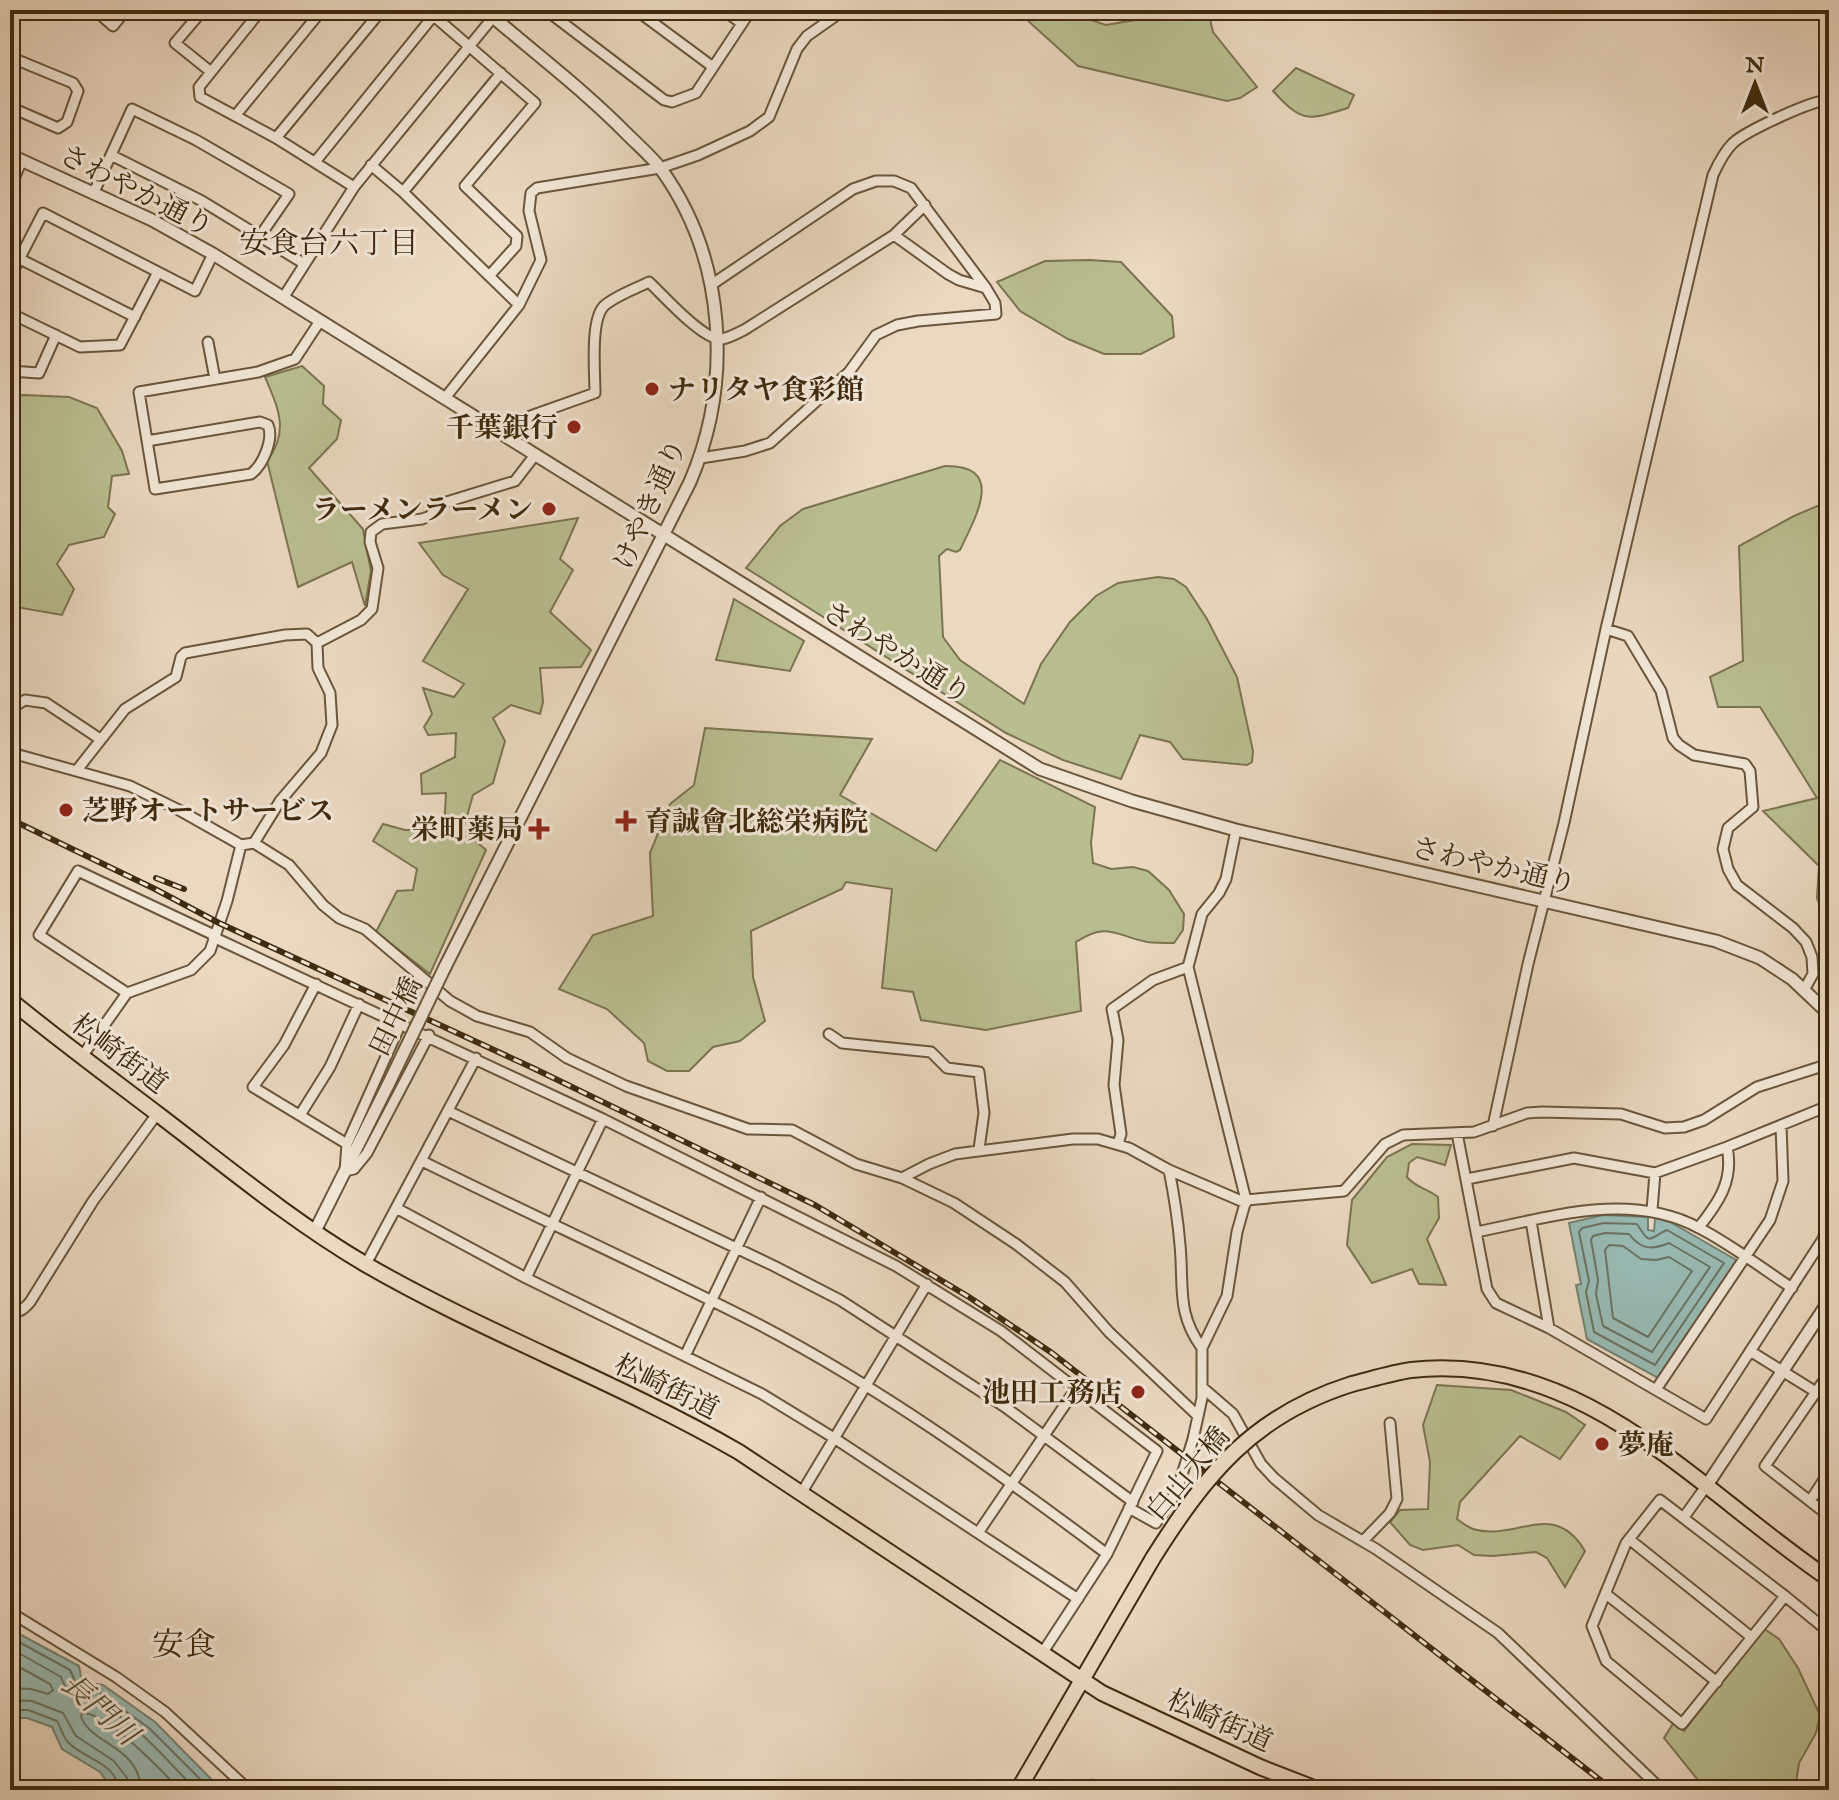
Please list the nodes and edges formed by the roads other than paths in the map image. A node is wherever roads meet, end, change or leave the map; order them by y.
1 (95, 10) edge
2 (126, 10) edge
3 (203, 10) edge
4 (261, 10) edge
5 (322, 10) edge
6 (382, 10) edge
7 (636, 10) edge
8 (724, 10) edge
9 (751, 10) edge
10 (844, 10) edge
11 (550, 11) edge
12 (492, 12) edge
13 (431, 13) edge
14 (741, 23) junction
15 (469, 45) junction
16 (10, 57) edge
17 (713, 67) junction
18 (211, 72) junction
19 (501, 73) junction
20 (1829, 100) edge
21 (10, 107) edge
22 (235, 116) junction
23 (276, 138) junction
24 (111, 155) junction
25 (16, 158) edge
26 (315, 162) junction
27 (371, 165) junction
28 (660, 168) junction
29 (10, 185) edge
30 (354, 187) junction
31 (94, 192) junction
32 (403, 192) junction
33 (925, 205) junction
34 (894, 235) junction
35 (260, 236) junction
36 (213, 254) junction
37 (20, 259) junction
38 (303, 263) junction
39 (158, 272) junction
40 (489, 276) junction
41 (10, 277) edge
42 (711, 285) junction
43 (986, 288) junction
44 (283, 298) junction
45 (519, 305) junction
46 (10, 313) edge
47 (135, 317) junction
48 (320, 321) junction
49 (56, 335) junction
50 (719, 339) junction
51 (208, 342) dead end
52 (10, 371) edge
53 (215, 379) junction
54 (445, 398) junction
55 (499, 431) junction
56 (147, 441) junction
57 (535, 455) junction
58 (701, 458) junction
59 (665, 535) junction
60 (1606, 629) junction
61 (317, 643) junction
62 (10, 709) edge
63 (100, 739) junction
64 (10, 748) edge
65 (77, 770) junction
66 (1236, 830) junction
67 (10, 839) edge
68 (254, 843) junction
69 (241, 845) junction
70 (10, 849) edge
71 (1543, 901) junction
72 (214, 936) junction
73 (445, 967) joint
74 (1188, 967) junction
75 (316, 984) junction
76 (1804, 990) junction
77 (127, 993) junction
78 (10, 1000) edge
79 (359, 1004) junction
80 (1829, 1014) edge
81 (401, 1023) junction
82 (829, 1034) dead end
83 (429, 1035) junction
84 (81, 1058) junction
85 (476, 1058) junction
86 (1829, 1064) edge
87 (1829, 1109) edge
88 (448, 1111) junction
89 (157, 1114) junction
90 (300, 1115) junction
91 (603, 1119) junction
92 (1781, 1125) junction
93 (1493, 1126) junction
94 (1457, 1133) junction
95 (347, 1144) junction
96 (1118, 1144) junction
97 (1727, 1147) junction
98 (979, 1149) junction
99 (422, 1161) junction
100 (1169, 1170) junction
101 (345, 1171) junction
102 (577, 1173) junction
103 (1655, 1173) junction
104 (902, 1178) junction
105 (1467, 1179) junction
106 (761, 1197) junction
107 (1246, 1201) junction
108 (396, 1208) junction
109 (1652, 1210) junction
110 (1829, 1220) edge
111 (1531, 1221) junction
112 (551, 1225) junction
113 (1699, 1227) junction
114 (315, 1231) junction
115 (1477, 1232) junction
116 (1826, 1240) edge
117 (737, 1249) junction
118 (1746, 1259) junction
119 (366, 1264) junction
120 (526, 1278) junction
121 (927, 1284) junction
122 (1792, 1288) junction
123 (1829, 1301) edge
124 (712, 1302) junction
125 (10, 1310) edge
126 (1549, 1328) junction
127 (896, 1335) junction
128 (1202, 1348) junction
129 (1750, 1351) junction
130 (685, 1356) junction
131 (1783, 1372) junction
132 (1829, 1373) edge
133 (866, 1386) junction
134 (1077, 1387) junction
135 (1203, 1388) junction
136 (1657, 1388) junction
137 (1816, 1392) junction
138 (1198, 1416) junction
139 (1390, 1423) dead end
140 (1045, 1437) junction
141 (834, 1438) junction
142 (1829, 1472) edge
143 (1012, 1485) junction
144 (1707, 1485) junction
145 (802, 1492) junction
146 (1810, 1501) junction
147 (1131, 1505) junction
148 (1829, 1516) edge
149 (1684, 1517) junction
150 (978, 1533) junction
151 (1629, 1539) junction
152 (1363, 1541) junction
153 (1107, 1554) junction
154 (1829, 1579) edge
155 (1606, 1594) junction
156 (1785, 1596) junction
157 (1078, 1599) junction
158 (10, 1612) edge
159 (1829, 1632) edge
160 (1750, 1636) junction
161 (1043, 1652) junction
162 (1082, 1679) junction
163 (1717, 1682) junction
164 (1829, 1780) edge
165 (249, 1790) edge
166 (1018, 1790) edge
167 (1319, 1790) edge
168 (1662, 1790) edge
169 (1826, 1790) edge

1 - 2 street
3 - 18 street
4 - 18 street
5 - 22 street
6 - 23 street
7 - 17 street
8 - 14 street
9 - 14 street
10 - 28 street
11 - 17 street
12 - 15 street
12 - 28 street, けやき通り
13 - 15 street
13 - 26 street
14 - 17 street
15 - 19 street
15 - 27 street
16 - 21 street
18 - 22 street
19 - 32 street
19 - 40 street
20 - 60 street
22 - 23 street
23 - 26 street
24 - 31 street
24 - 35 street
24 - 35 street
25 - 29 street
25 - 31 street, さわやか通り
26 - 30 street
27 - 30 street
27 - 32 street
28 - 42 street, けやき通り
28 - 45 street
30 - 38 street
31 - 36 street, さわやか通り
32 - 40 street
33 - 34 street
33 - 42 street
33 - 43 street
34 - 43 street
34 - 50 street
35 - 38 street
36 - 39 street
36 - 44 street, さわやか通り
37 - 39 street
37 - 41 street
37 - 47 street
38 - 44 street
39 - 47 street
40 - 45 street
42 - 50 street, けやき通り
43 - 58 street
44 - 48 street, さわやか通り
45 - 54 street
46 - 49 street
47 - 49 street
48 - 53 street
48 - 54 street, さわやか通り
49 - 52 street
50 - 55 street
50 - 58 street, けやき通り
51 - 53 street
53 - 56 street
54 - 55 street, さわやか通り
55 - 57 street, さわやか通り
56 - 56 street
57 - 59 street, さわやか通り
57 - 61 street
58 - 59 street, けやき通り
59 - 66 street, さわやか通り
59 - 73 street, けやき通り
60 - 71 street
60 - 76 street
61 - 63 street
61 - 68 street
62 - 63 street
63 - 65 street
64 - 65 street
65 - 69 street
66 - 71 street, さわやか通り
66 - 74 street
67 - 70 street
68 - 69 street
68 - 104 street
69 - 72 street
71 - 76 street, さわやか通り
71 - 93 street
72 - 75 street
72 - 77 street
72 - 77 street
73 - 101 street, 田中橋, bridge
74 - 96 street
74 - 107 street
75 - 79 street
75 - 90 street
76 - 80 street, さわやか通り
77 - 84 street
78 - 84 main road, 松崎街道
79 - 81 street
79 - 90 street
81 - 83 street
81 - 95 street
82 - 98 street
83 - 85 street
83 - 101 street
84 - 89 main road, 松崎街道
85 - 88 street
85 - 91 street
86 - 93 street
87 - 92 street
88 - 99 street
88 - 102 street
89 - 114 main road, 松崎街道
89 - 125 street
90 - 95 street
91 - 102 street
91 - 106 street
92 - 97 street
92 - 118 street
93 - 94 street
94 - 105 street
94 - 107 street
95 - 101 street
96 - 98 street
96 - 100 street
97 - 103 street
97 - 113 street
98 - 104 street
99 - 108 street
99 - 112 street
100 - 107 street
100 - 128 street
101 - 114 street
102 - 112 street
102 - 117 street
103 - 105 street
103 - 109 street
104 - 138 street
105 - 115 street
106 - 117 street
106 - 121 street
107 - 128 street
108 - 119 street
108 - 120 street
109 - 111 street
109 - 113 street
110 - 116 street
111 - 115 street
111 - 126 street
112 - 120 street
112 - 124 street
113 - 118 street
114 - 119 main road, 松崎街道
115 - 126 street
116 - 122 street
117 - 124 street
117 - 127 street
118 - 122 street
118 - 136 street
119 - 145 main road, 松崎街道
120 - 130 street
121 - 127 street
121 - 134 street
122 - 129 street
123 - 131 street
124 - 130 street
124 - 133 street
126 - 136 street
127 - 133 street
127 - 140 street
128 - 135 street
129 - 131 street
129 - 136 street
130 - 141 street
131 - 137 street
131 - 144 street
132 - 137 street
133 - 141 street
133 - 143 street
134 - 140 street
134 - 147 street
135 - 138 street
135 - 152 street
137 - 146 street
138 - 147 street
139 - 152 street
140 - 143 street
140 - 147 street
141 - 145 street
141 - 150 street
142 - 146 street
143 - 150 street
143 - 153 street
144 - 149 street
144 - 154 main road, 白山大橋
144 - 162 main road, 白山大橋, bridge
145 - 161 main road, 松崎街道
146 - 148 street
147 - 153 street
149 - 151 street
149 - 156 street
150 - 157 street
151 - 155 street
151 - 160 street
152 - 168 street
153 - 157 street
155 - 163 street
155 - 163 street
156 - 159 street
156 - 160 street
157 - 161 street
158 - 165 street
160 - 163 street
161 - 162 main road, 松崎街道
162 - 166 main road, 白山大橋
162 - 167 main road, 松崎街道
164 - 169 street

